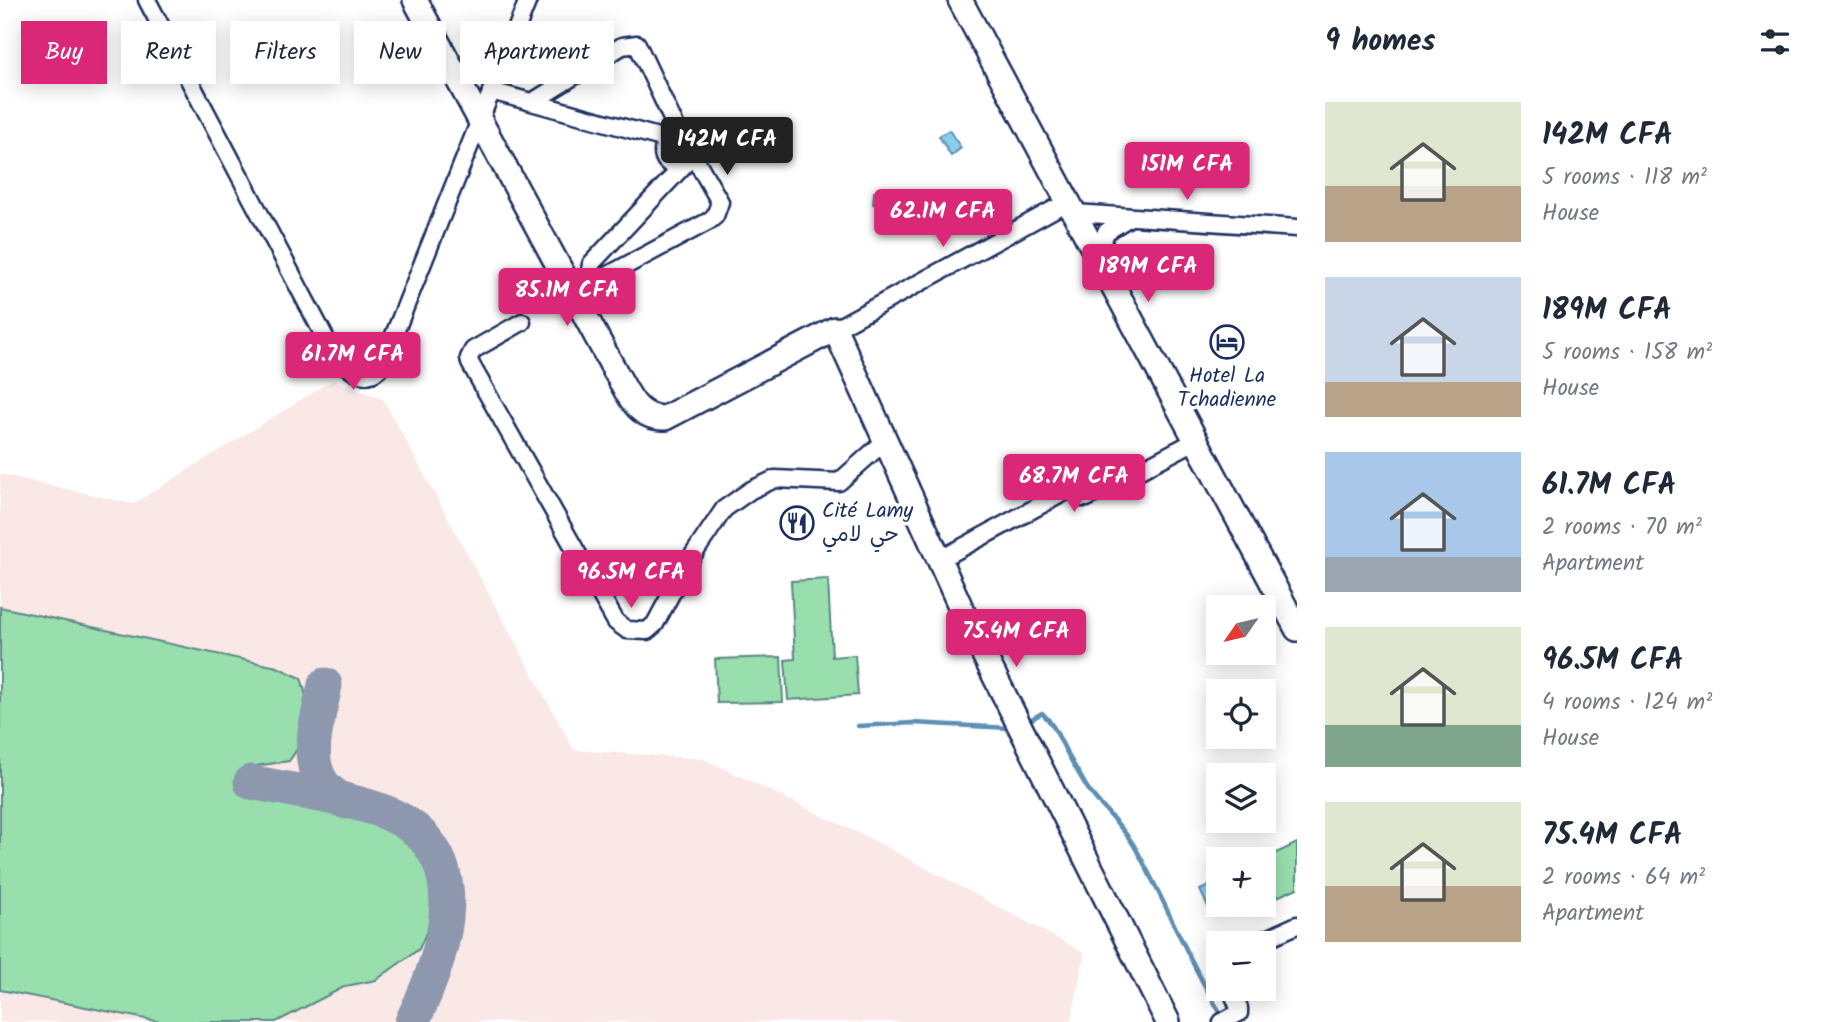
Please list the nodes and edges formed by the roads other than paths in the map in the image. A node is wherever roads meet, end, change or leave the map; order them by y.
1 (147, 0) edge
2 (415, 0) edge
3 (528, 0) edge
4 (960, 0) edge
5 (491, 91) junction
6 (534, 101) junction
7 (480, 120) junction
8 (675, 139) junction
9 (689, 158) junction
10 (1072, 207) junction
11 (1130, 217) junction
12 (1297, 228) edge
13 (1098, 255) junction
14 (522, 322) dead end
15 (835, 329) junction
16 (885, 441) junction
17 (1195, 442) junction
18 (939, 560) junction
19 (1297, 629) edge
20 (1297, 925) edge
21 (1276, 934) edge
22 (1236, 1001) edge
23 (1226, 1020) edge
24 (1168, 1022) edge

1 - 7 street
2 - 7 street
3 - 5 street
4 - 10 street
5 - 6 street
5 - 7 street
6 - 8 street
6 - 8 street
7 - 15 street
8 - 9 street
8 - 9 street
9 - 9 street
10 - 11 street
10 - 13 street
10 - 15 street
11 - 12 street
11 - 13 street
13 - 17 street
14 - 16 street
15 - 16 street
16 - 18 street
17 - 18 street
17 - 19 street
18 - 24 street
20 - 21 street
22 - 23 street

